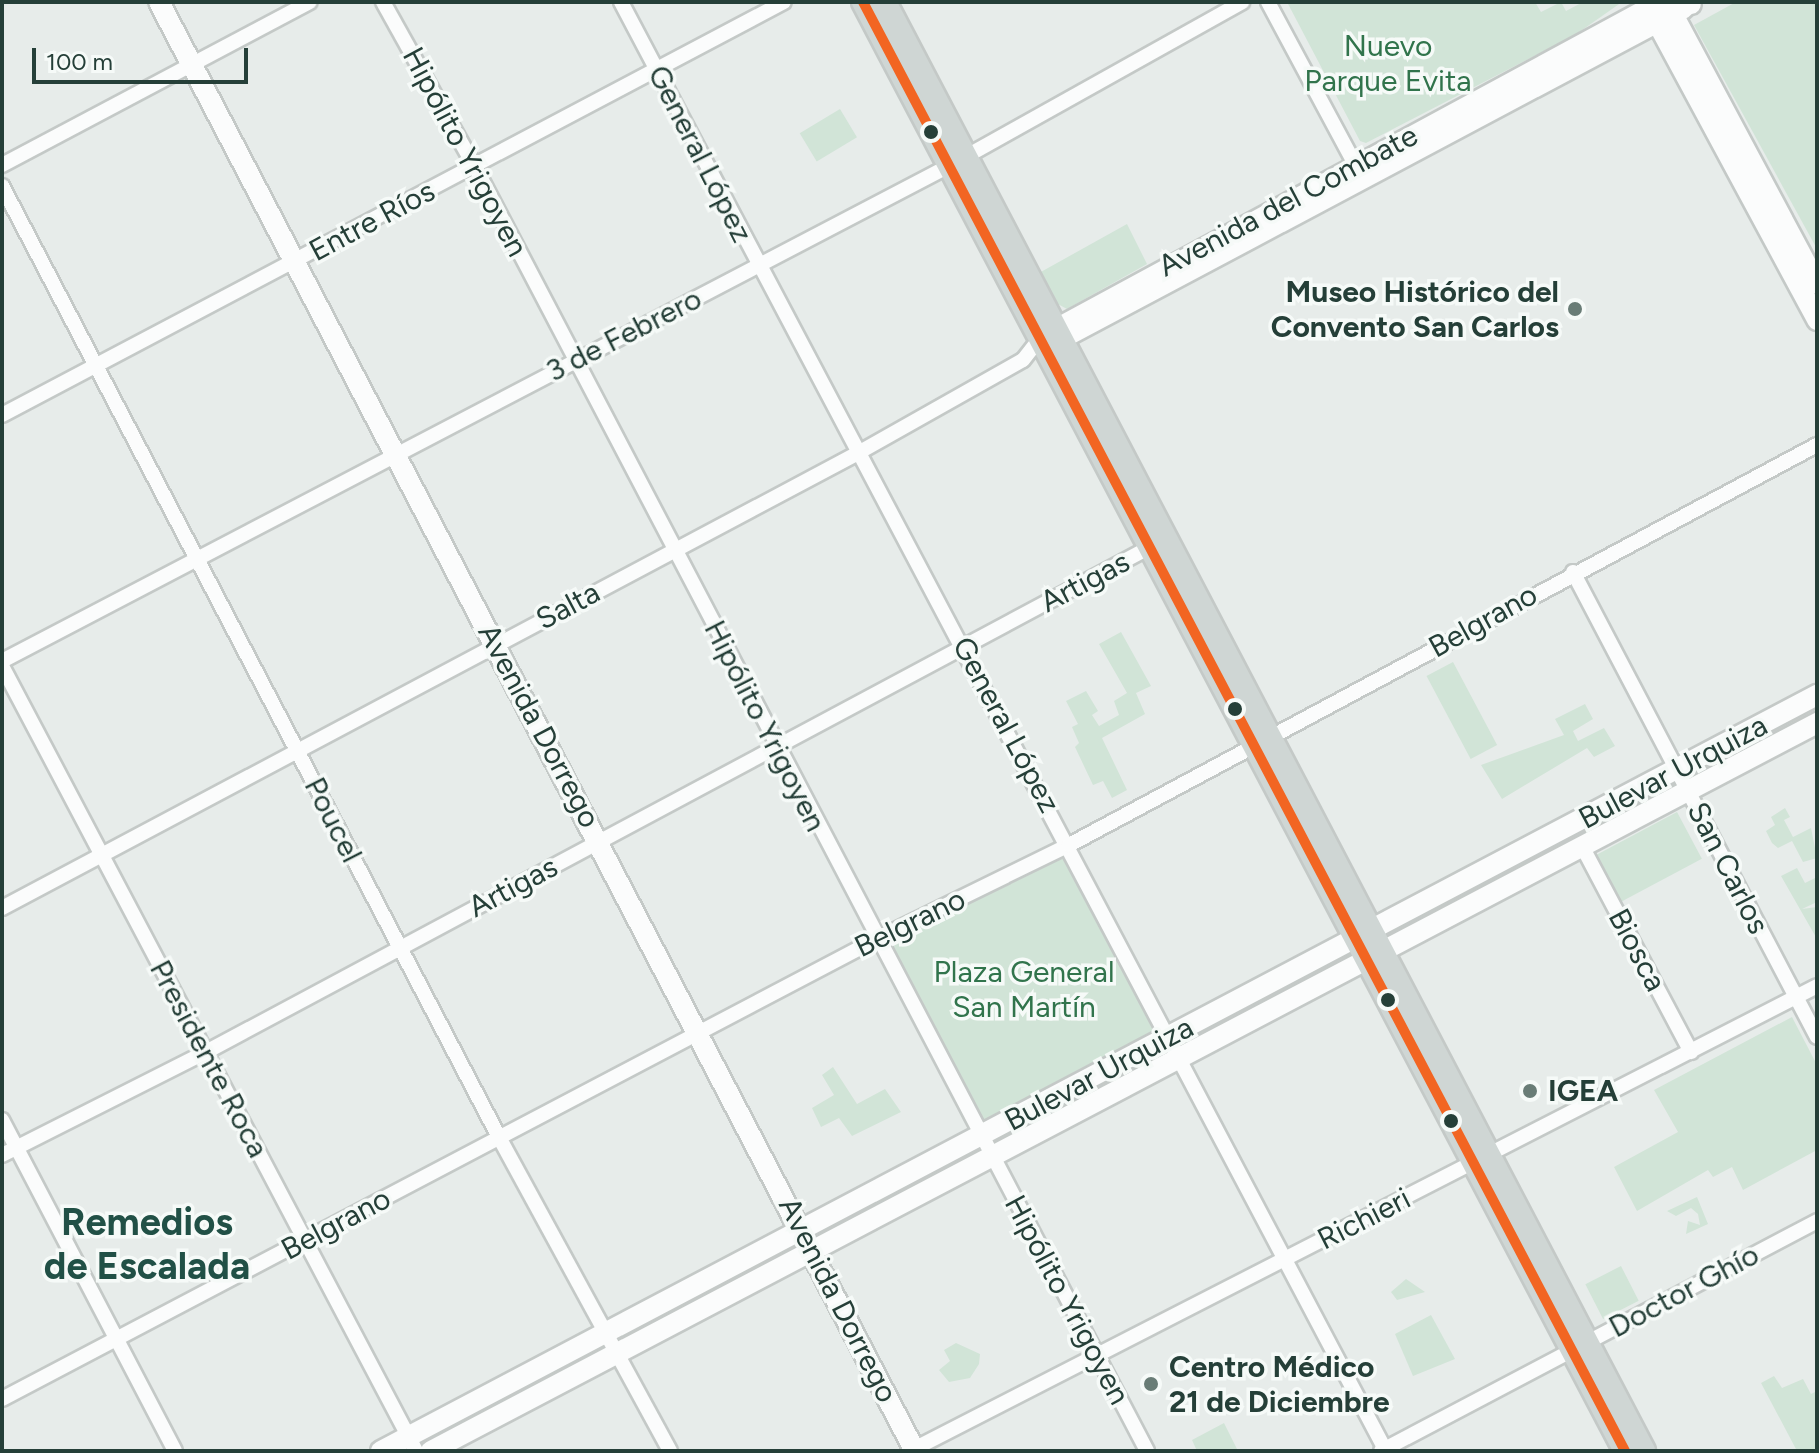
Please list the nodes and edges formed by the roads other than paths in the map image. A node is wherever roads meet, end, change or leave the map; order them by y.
1 (159, 2) edge
2 (310, 2) edge
3 (383, 2) edge
4 (621, 2) edge
5 (784, 2) edge
6 (863, 2) edge
7 (885, 2) edge
8 (1242, 2) edge
9 (1268, 2) edge
10 (1692, 3) edge
11 (1660, 10) edge
12 (190, 65) junction
13 (657, 71) junction
14 (958, 161) junction
15 (2, 165) edge
16 (475, 167) junction
17 (1359, 172) junction
18 (2, 186) edge
19 (295, 262) junction
20 (758, 266) junction
21 (1817, 284) edge
22 (1817, 320) edge
23 (1050, 337) junction
24 (576, 360) junction
25 (94, 366) junction
26 (2, 415) edge
27 (1817, 445) edge
28 (858, 453) junction
29 (396, 455) junction
30 (1150, 547) junction
31 (674, 550) junction
32 (198, 558) junction
33 (1573, 572) junction
34 (497, 643) junction
35 (965, 646) junction
36 (2, 664) edge
37 (1817, 695) edge
38 (1817, 723) edge
39 (1263, 742) junction
40 (775, 748) junction
41 (298, 751) junction
42 (1677, 770) junction
43 (1689, 791) junction
44 (600, 842) junction
45 (1069, 845) junction
46 (1583, 848) junction
47 (102, 855) junction
48 (2, 908) edge
49 (877, 939) junction
50 (1369, 944) junction
51 (399, 947) junction
52 (1817, 986) edge
53 (1795, 998) junction
54 (698, 1032) junction
55 (1170, 1037) junction
56 (1817, 1037) edge
57 (206, 1052) junction
58 (1691, 1052) junction
59 (1180, 1056) junction
60 (2, 1120) edge
61 (980, 1136) junction
62 (500, 1139) junction
63 (16, 1148) junction
64 (2, 1155) edge
65 (991, 1156) junction
66 (1482, 1160) junction
67 (1817, 1221) edge
68 (802, 1230) junction
69 (305, 1241) junction
70 (812, 1250) junction
71 (1286, 1259) junction
72 (608, 1332) junction
73 (116, 1339) junction
74 (1580, 1347) junction
75 (618, 1352) junction
76 (1096, 1354) junction
77 (2, 1399) edge
78 (412, 1444) edge
79 (913, 1450) edge
80 (1384, 1450) edge
81 (175, 1451) edge
82 (381, 1451) edge
83 (431, 1451) edge
84 (670, 1451) edge
85 (1147, 1451) edge
86 (1625, 1451) edge
87 (1644, 1451) edge

1 - 12 main road, Avenida Dorrego
2 - 12 street
3 - 16 street, Hipólito Yrigoyen
4 - 13 street, General López
5 - 13 street, Entre Ríos
6 - 14 main road
7 - 14 main road
8 - 14 street, 3 de Febrero
9 - 17 street
10 - 11 main road, Avenida del Combate
11 - 17 main road, Avenida del Combate
11 - 21 main road
11 - 22 main road
12 - 15 street
12 - 19 main road, Avenida Dorrego
13 - 16 street, Entre Ríos
13 - 20 street, General López
14 - 20 street, 3 de Febrero
14 - 23 main road
16 - 19 street, Entre Ríos
16 - 24 street, Hipólito Yrigoyen
17 - 23 main road, Avenida del Combate
18 - 25 street, Poucel
19 - 25 street, Entre Ríos
19 - 29 main road, Avenida Dorrego
20 - 24 street, 3 de Febrero
20 - 28 street, General López
23 - 28 street, Salta
23 - 30 main road
23 - 39 main road
24 - 29 street, 3 de Febrero
24 - 31 street, Hipólito Yrigoyen
25 - 26 street, Entre Ríos
25 - 32 street, Poucel
27 - 33 street, Belgrano
28 - 31 street, Salta
28 - 35 street, General López
29 - 32 street, 3 de Febrero
29 - 34 main road, Avenida Dorrego
30 - 35 street, Artigas
30 - 39 main road
31 - 34 street, Salta
31 - 40 street, Hipólito Yrigoyen
32 - 36 street, 3 de Febrero
32 - 41 street, Poucel
33 - 39 street, Belgrano
33 - 42 street, San Carlos
34 - 41 street, Salta
34 - 44 main road, Avenida Dorrego
35 - 40 street, Artigas
35 - 45 street, General López
36 - 47 street, Presidente Roca
37 - 42 main road, Bulevar Urquiza
38 - 43 main road, Bulevar Urquiza
39 - 45 street, Belgrano
39 - 50 main road
40 - 44 street, Artigas
40 - 49 street, Hipólito Yrigoyen
41 - 47 street, Salta
41 - 51 street, Poucel
42 - 43 street, San Carlos
42 - 50 main road, Bulevar Urquiza
43 - 46 main road, Bulevar Urquiza
43 - 53 street, San Carlos
44 - 51 street, Artigas
44 - 54 main road, Avenida Dorrego
45 - 49 street, Belgrano
45 - 55 street, General López
46 - 50 main road, Bulevar Urquiza
46 - 58 street, Biosca
47 - 48 street, Salta
47 - 57 street, Presidente Roca
49 - 54 street, Belgrano
49 - 61 street, Hipólito Yrigoyen
50 - 55 main road, Bulevar Urquiza
50 - 59 main road, Bulevar Urquiza
50 - 66 main road
51 - 57 street, Artigas
51 - 62 street, Poucel
52 - 53 street, Richieri
53 - 56 street, San Carlos
53 - 58 street, Richieri
54 - 62 street, Belgrano
54 - 68 main road, Avenida Dorrego
55 - 59 street, General López
55 - 61 main road, Bulevar Urquiza
57 - 63 street, Artigas
57 - 69 street, Presidente Roca
58 - 66 street, Richieri
59 - 65 main road, Bulevar Urquiza
59 - 71 street, General López
60 - 63 street
61 - 65 street, Hipólito Yrigoyen
61 - 68 main road, Bulevar Urquiza
62 - 69 street, Belgrano
62 - 72 street, Poucel
63 - 64 street, Artigas
63 - 73 street
65 - 70 main road, Bulevar Urquiza
65 - 76 street, Hipólito Yrigoyen
66 - 71 street, Richieri
66 - 74 main road
67 - 74 street, Doctor Ghío
68 - 70 main road, Avenida Dorrego
68 - 72 main road, Bulevar Urquiza
69 - 73 street, Belgrano
69 - 78 street, Presidente Roca
70 - 75 main road, Bulevar Urquiza
70 - 79 main road, Avenida Dorrego
71 - 76 street, Richieri
71 - 80 street, General López
72 - 75 street, Poucel
72 - 78 main road, Bulevar Urquiza
73 - 77 street, Belgrano
73 - 81 street
74 - 80 street, Doctor Ghío
74 - 86 main road
74 - 87 main road
75 - 83 main road, Bulevar Urquiza
75 - 84 street, Poucel
76 - 79 street, Richieri
76 - 85 street, Hipólito Yrigoyen
78 - 82 main road, Bulevar Urquiza

